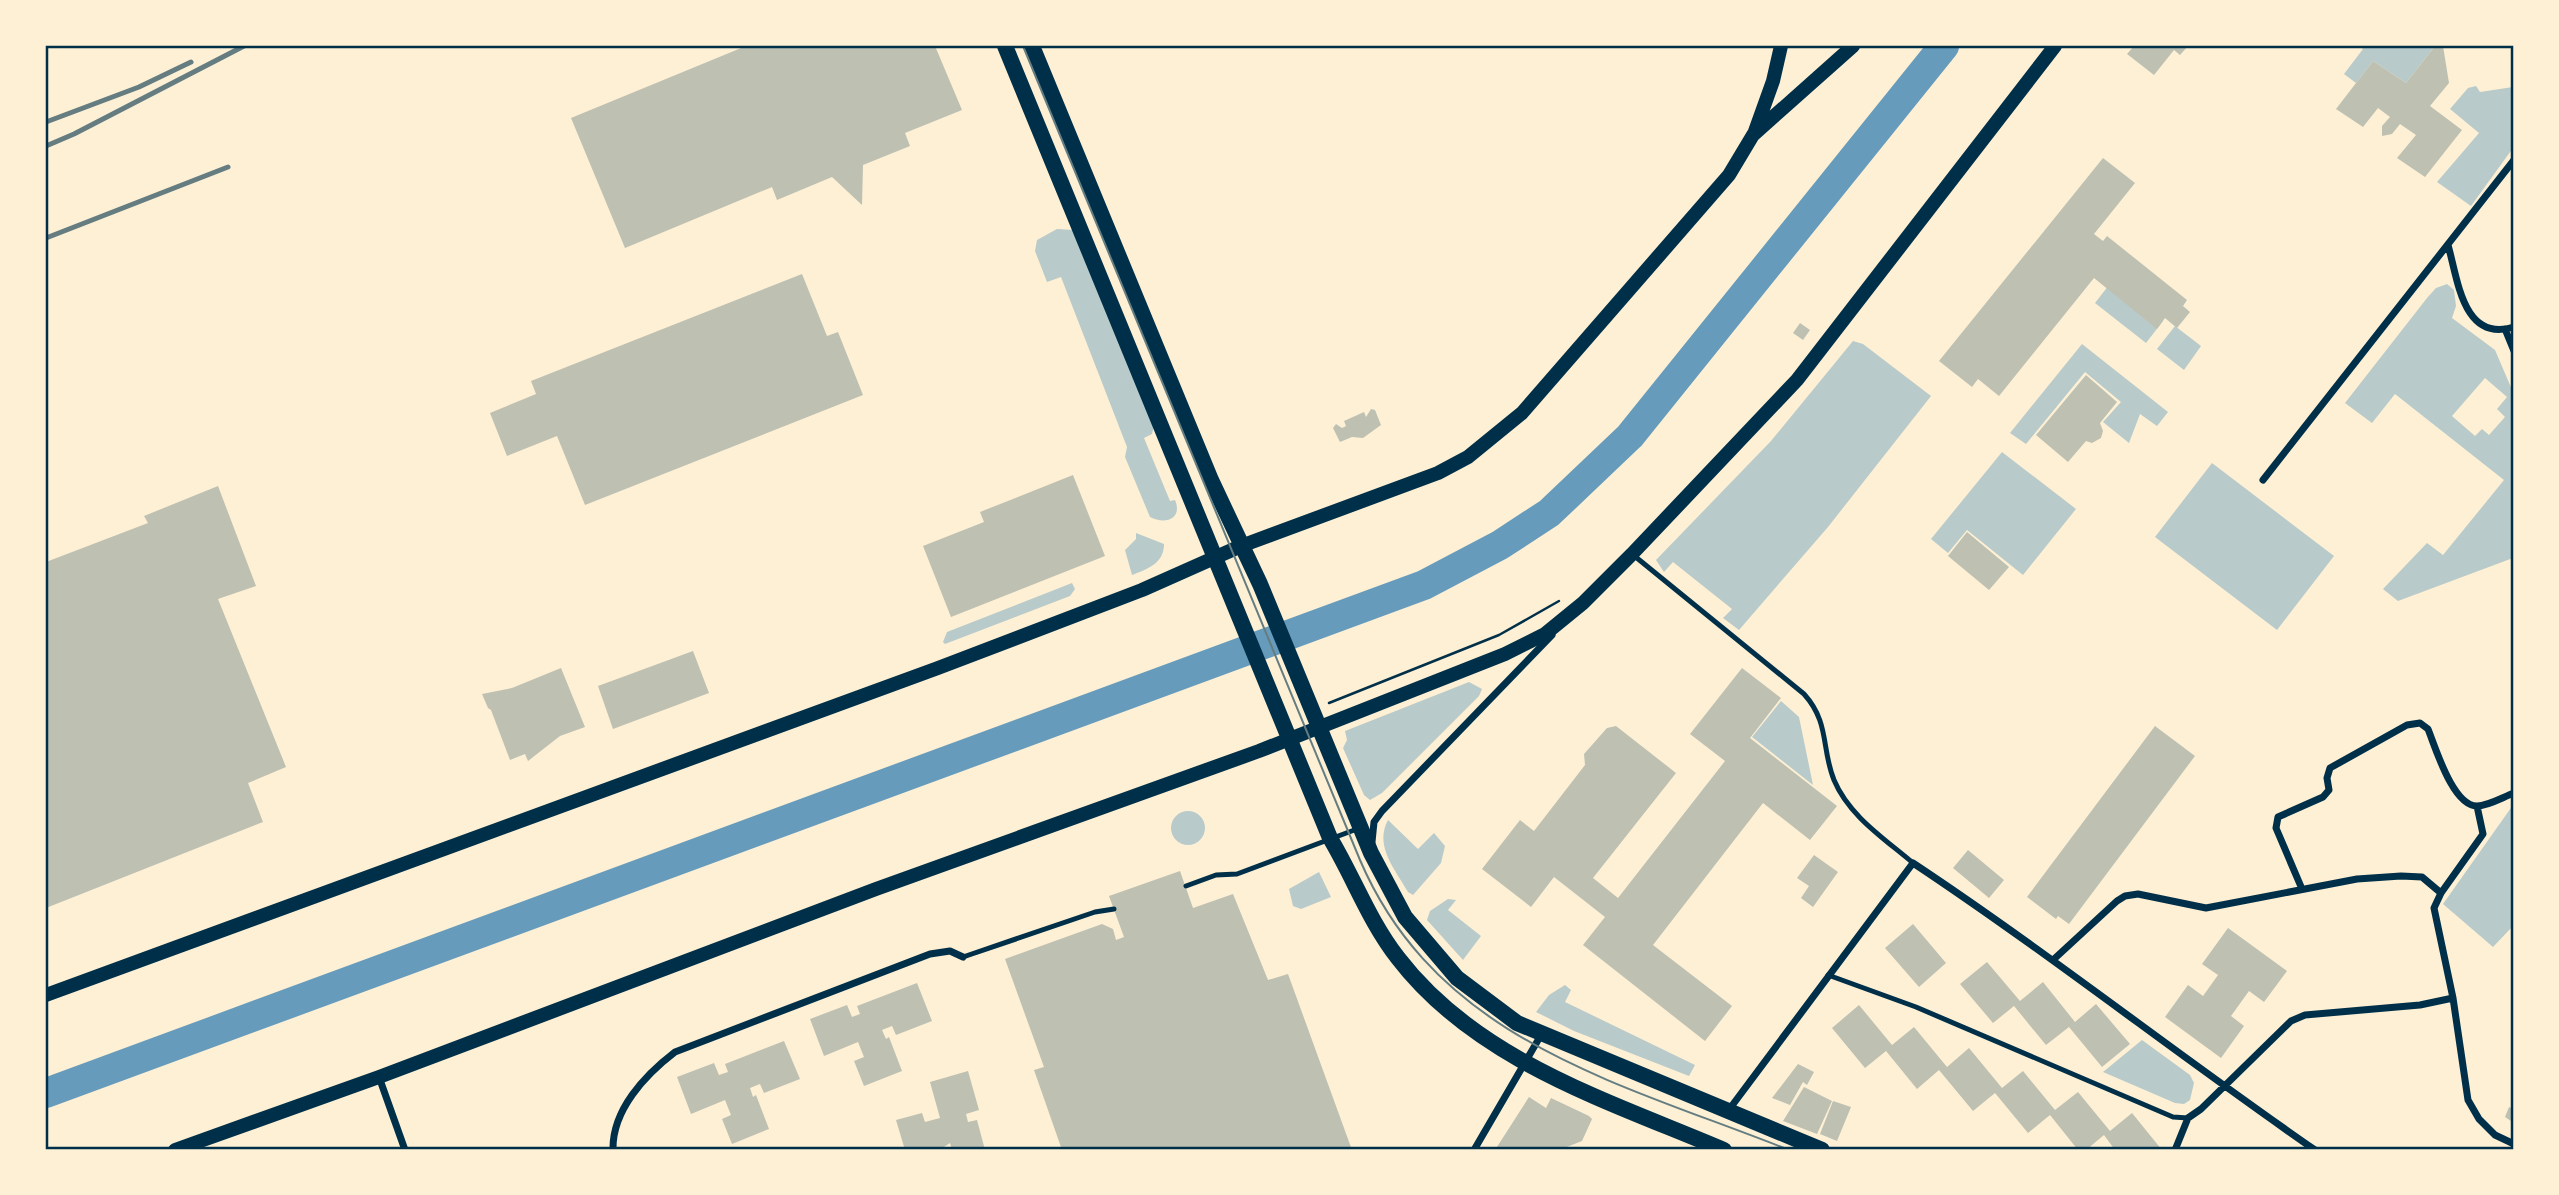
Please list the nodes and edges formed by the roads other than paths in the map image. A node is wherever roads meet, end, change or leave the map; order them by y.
1 (1005, 46) edge
2 (1032, 46) edge
3 (1781, 46) edge
4 (1853, 46) edge
5 (2055, 46) edge
6 (1753, 135) junction
7 (2514, 160) edge
8 (2448, 245) junction
9 (2509, 328) edge
10 (2514, 351) edge
11 (2263, 480) dead end
12 (1241, 546) junction
13 (1632, 554) junction
14 (1214, 557) junction
15 (1583, 603) junction
16 (1318, 728) junction
17 (1288, 739) junction
18 (2514, 793) edge
19 (2477, 806) junction
20 (1360, 828) junction
21 (1330, 838) junction
22 (1371, 853) junction
23 (1913, 863) junction
24 (1186, 886) dead end
25 (2302, 889) junction
26 (2441, 893) junction
27 (1114, 909) dead end
28 (963, 957) joint
29 (2053, 960) junction
30 (1828, 975) junction
31 (46, 995) edge
32 (2453, 998) junction
33 (1541, 1035) junction
34 (1525, 1063) junction
35 (379, 1077) junction
36 (2223, 1087) junction
37 (1727, 1111) junction
38 (2188, 1118) junction
39 (2514, 1144) edge
40 (175, 1150) edge
41 (405, 1150) edge
42 (613, 1150) edge
43 (1474, 1150) edge
44 (1724, 1150) edge
45 (1822, 1150) edge
46 (2175, 1150) edge
47 (2315, 1150) edge

1 - 14 main road
2 - 12 main road
3 - 6 main road
4 - 6 main road
5 - 13 main road
6 - 12 main road
7 - 8 street
8 - 9 street
8 - 11 street
9 - 10 street
12 - 14 main road
12 - 16 main road
13 - 15 main road
13 - 23 lane
14 - 17 main road
14 - 31 main road
15 - 16 main road
15 - 22 street
16 - 17 main road
16 - 20 main road
17 - 21 main road
17 - 35 main road
18 - 19 street
19 - 25 street
19 - 26 street
20 - 21 lane
20 - 22 main road
21 - 24 lane
21 - 34 main road
22 - 33 main road
23 - 29 street
23 - 30 street
25 - 26 street
25 - 29 street
26 - 32 street
27 - 28 lane
28 - 42 street
29 - 36 street
30 - 37 street
30 - 38 lane
32 - 36 street
32 - 39 street
33 - 34 street
33 - 37 main road
34 - 43 street
34 - 44 main road
35 - 40 main road
35 - 41 street
36 - 38 street
36 - 47 street
37 - 45 main road
38 - 46 street

